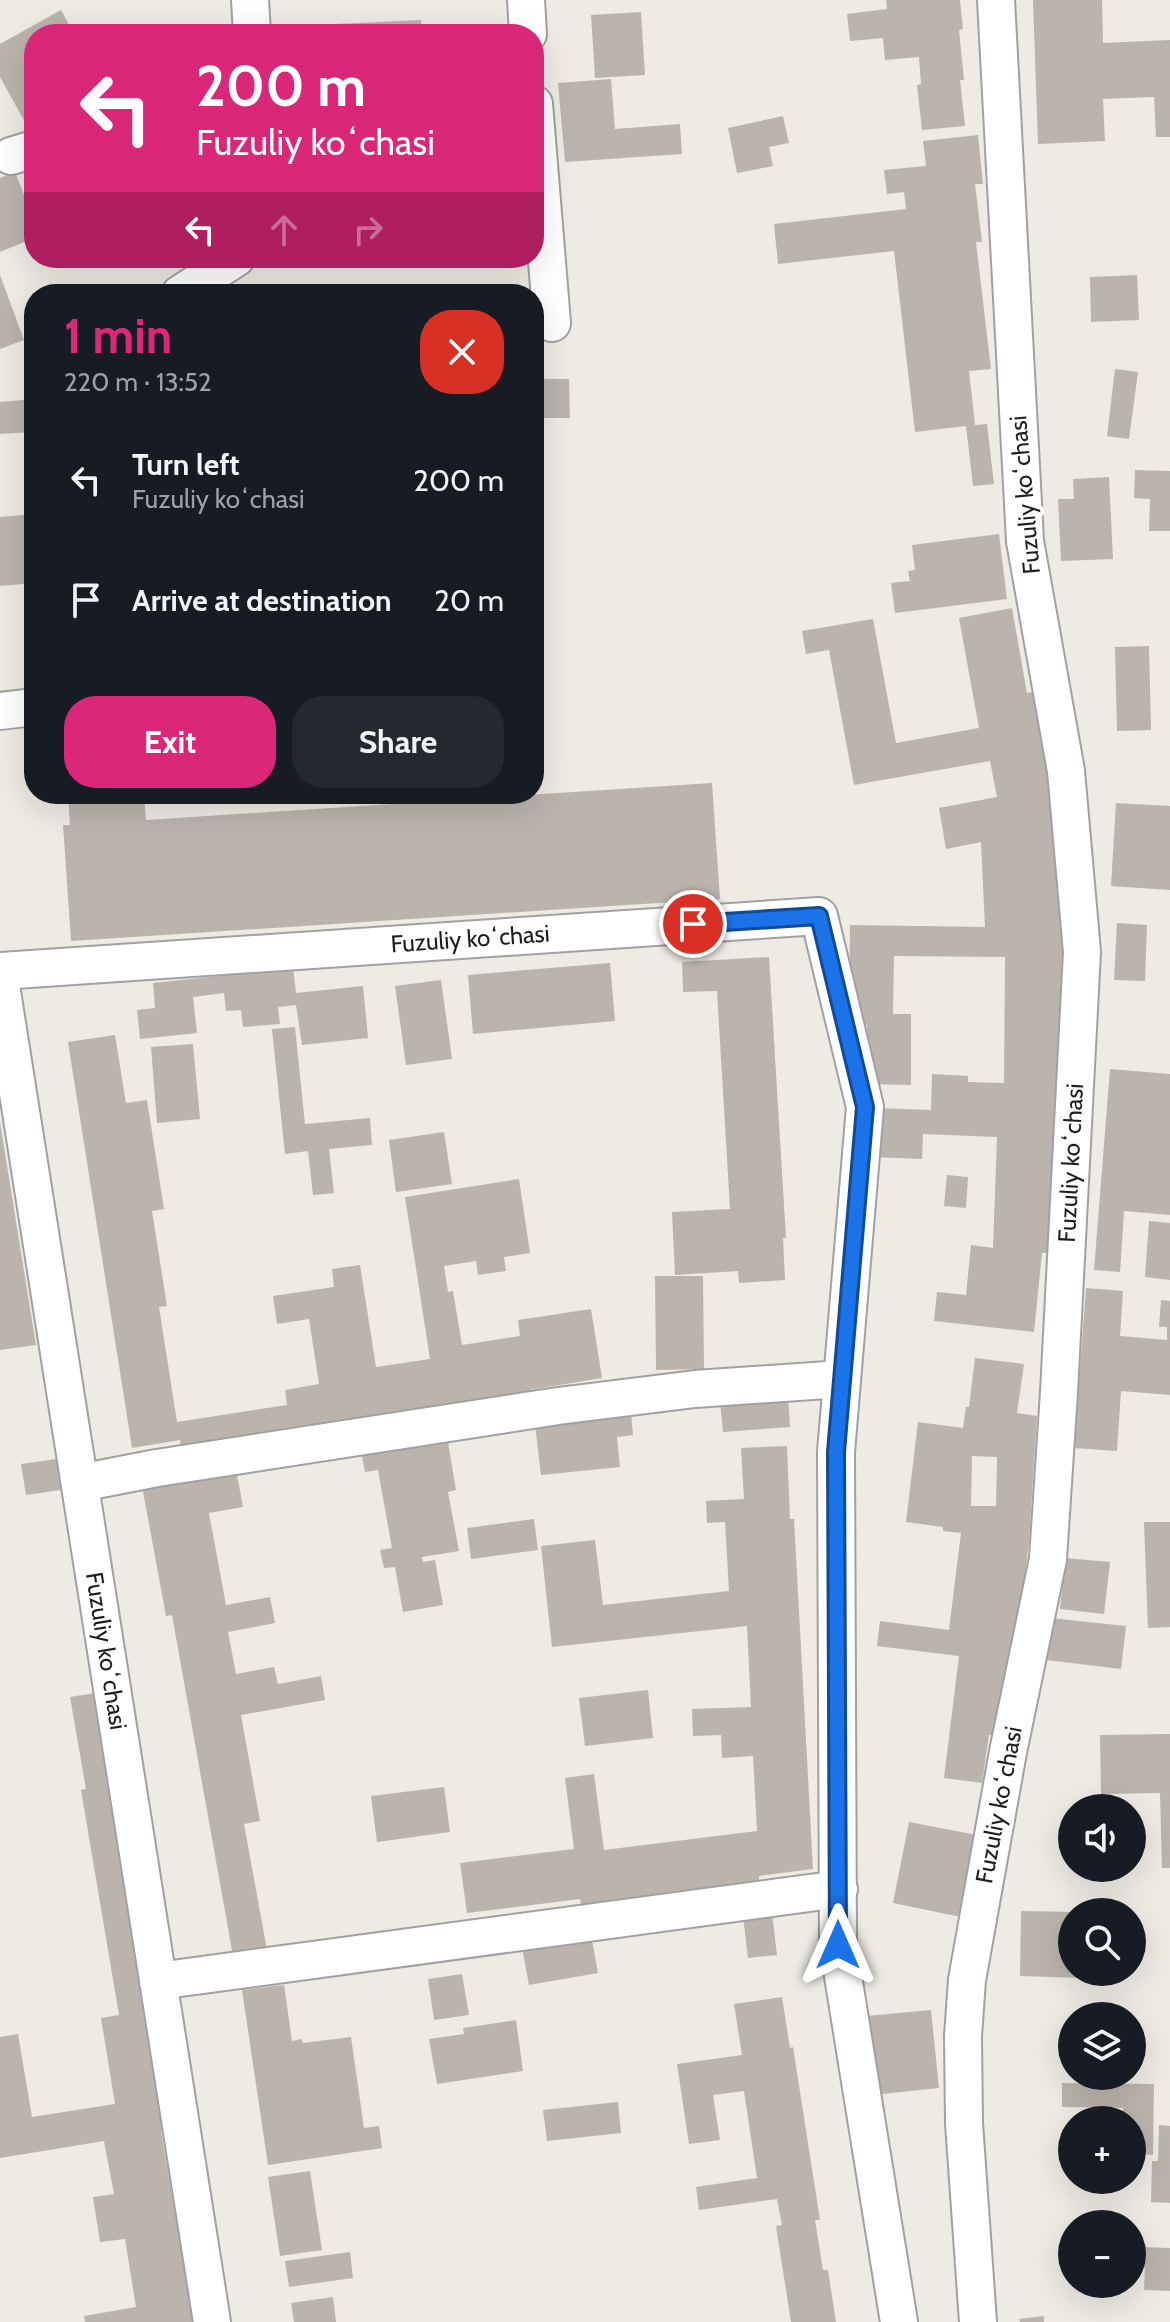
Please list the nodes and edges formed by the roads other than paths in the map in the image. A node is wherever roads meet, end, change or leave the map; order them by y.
1 (250, 0) edge
2 (526, 0) edge
3 (996, 0) edge
4 (251, 24) edge
5 (527, 24) edge
6 (544, 226) edge
7 (220, 268) edge
8 (196, 284) edge
9 (552, 323) dead end
10 (24, 708) edge
11 (0, 711) edge
12 (0, 971) edge
13 (0, 979) edge
14 (842, 1379) junction
15 (80, 1483) junction
16 (839, 1889) junction
17 (158, 1981) junction
18 (212, 2322) edge
19 (899, 2322) edge
20 (978, 2322) edge

1 - 4 street
2 - 5 street
3 - 20 street, Fuzuliy koʻchasi
6 - 9 street
7 - 8 street
10 - 11 street
12 - 14 street, Fuzuliy koʻchasi
13 - 15 street, Fuzuliy koʻchasi
14 - 15 street
14 - 16 street, Fuzuliy koʻchasi
15 - 17 street, Fuzuliy koʻchasi
16 - 17 street
16 - 19 street, Fuzuliy koʻchasi
17 - 18 street, Fuzuliy koʻchasi

